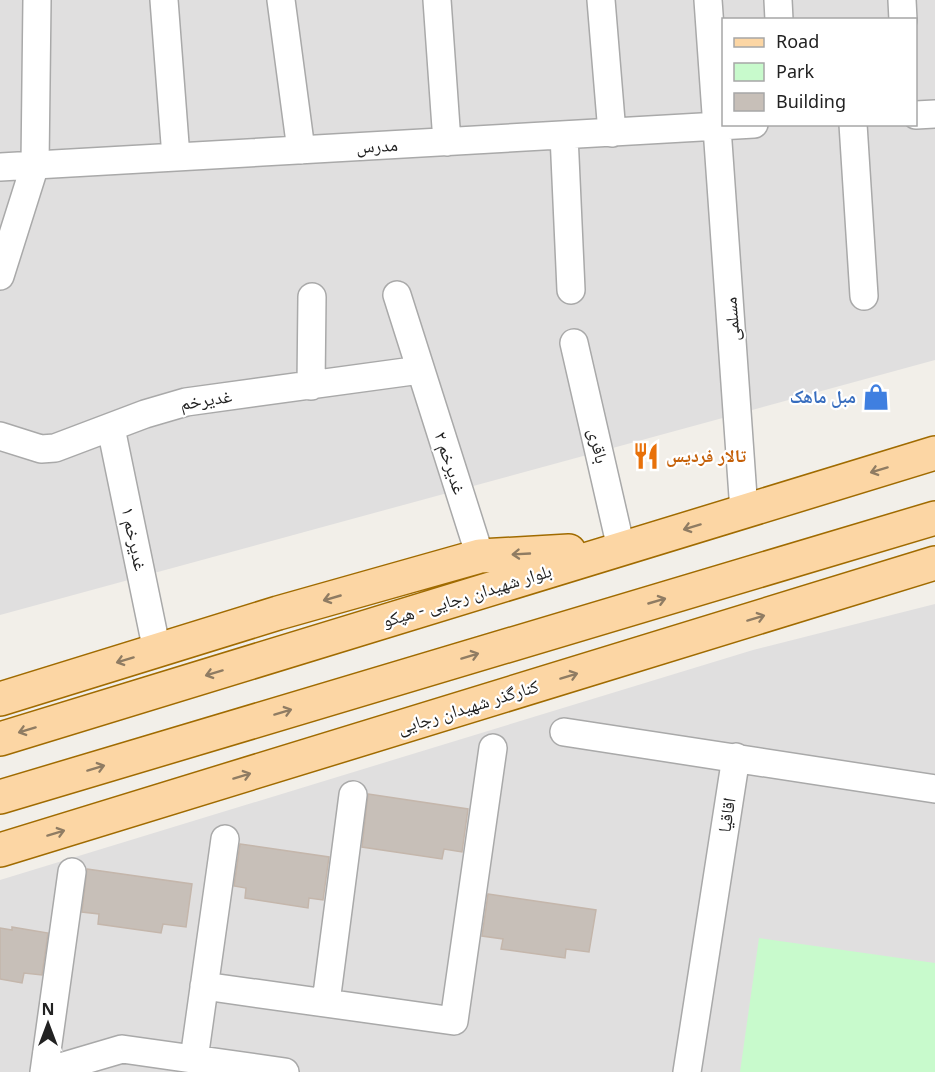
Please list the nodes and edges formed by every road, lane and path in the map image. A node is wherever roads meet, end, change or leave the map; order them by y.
1 (37, 0) edge
2 (164, 0) edge
3 (281, 0) edge
4 (437, 0) edge
5 (601, 0) edge
6 (708, 0) edge
7 (778, 0) edge
8 (902, 0) edge
9 (779, 18) edge
10 (903, 18) edge
11 (935, 114) edge
12 (917, 115) edge
13 (719, 126) junction
14 (722, 126) edge
15 (853, 126) edge
16 (612, 132) junction
17 (564, 135) junction
18 (447, 142) junction
19 (301, 150) junction
20 (176, 157) junction
21 (35, 165) junction
22 (0, 167) edge
23 (0, 276) edge
24 (571, 290) dead end
25 (397, 295) dead end
26 (864, 296) dead end
27 (312, 297) dead end
28 (574, 343) dead end
29 (420, 370) junction
30 (311, 386) junction
31 (111, 428) junction
32 (0, 436) edge
33 (935, 453) edge
34 (744, 511) junction
35 (935, 518) edge
36 (621, 548) junction
37 (480, 556) junction
38 (935, 563) edge
39 (157, 651) junction
40 (0, 699) edge
41 (564, 732) dead end
42 (0, 739) edge
43 (493, 748) dead end
44 (736, 758) junction
45 (935, 789) edge
46 (353, 795) dead end
47 (0, 797) edge
48 (225, 838) dead end
49 (0, 850) edge
50 (72, 872) dead end
51 (204, 986) junction
52 (326, 1002) junction
53 (194, 1059) junction
54 (223, 1068) edge
55 (44, 1072) edge
56 (285, 1072) edge
57 (687, 1072) edge

1 - 21 street
2 - 20 street
3 - 19 street
4 - 18 street
5 - 16 street
6 - 13 street, مسلمی
7 - 9 street
8 - 10 street
11 - 12 street
13 - 14 street, مدرس
13 - 16 street, مدرس
13 - 34 street, مسلمی
15 - 26 street
16 - 17 street, مدرس
17 - 18 street, مدرس
17 - 24 street
18 - 19 street, مدرس
19 - 20 street, مدرس
20 - 21 street, مدرس
21 - 22 street, مدرس
21 - 23 street
25 - 29 street, غدیرخم ۲
27 - 30 street
28 - 36 street, باقری
29 - 30 street, غدیرخم
29 - 37 street, غدیرخم ۲
30 - 31 street, غدیرخم
31 - 32 street, غدیرخم
31 - 39 street, غدیرخم ۱
33 -> 34 main road, بلوار شهیدان رجایی - هپکو
34 -> 36 main road, بلوار شهیدان رجایی - هپکو
47 -> 35 main road
36 -> 37 main road
36 -> 42 main road, بلوار شهیدان رجایی - هپکو
37 -> 39 main road
49 -> 38 main road, کنارگذر شهیدان رجایی
39 -> 40 main road
41 - 44 street
43 - 52 street
44 - 45 street
44 - 57 street, اقاقیا
46 - 52 street
48 - 51 street
50 - 55 street
51 - 52 street
51 - 53 street
53 - 54 street
53 - 55 street
54 - 56 street

